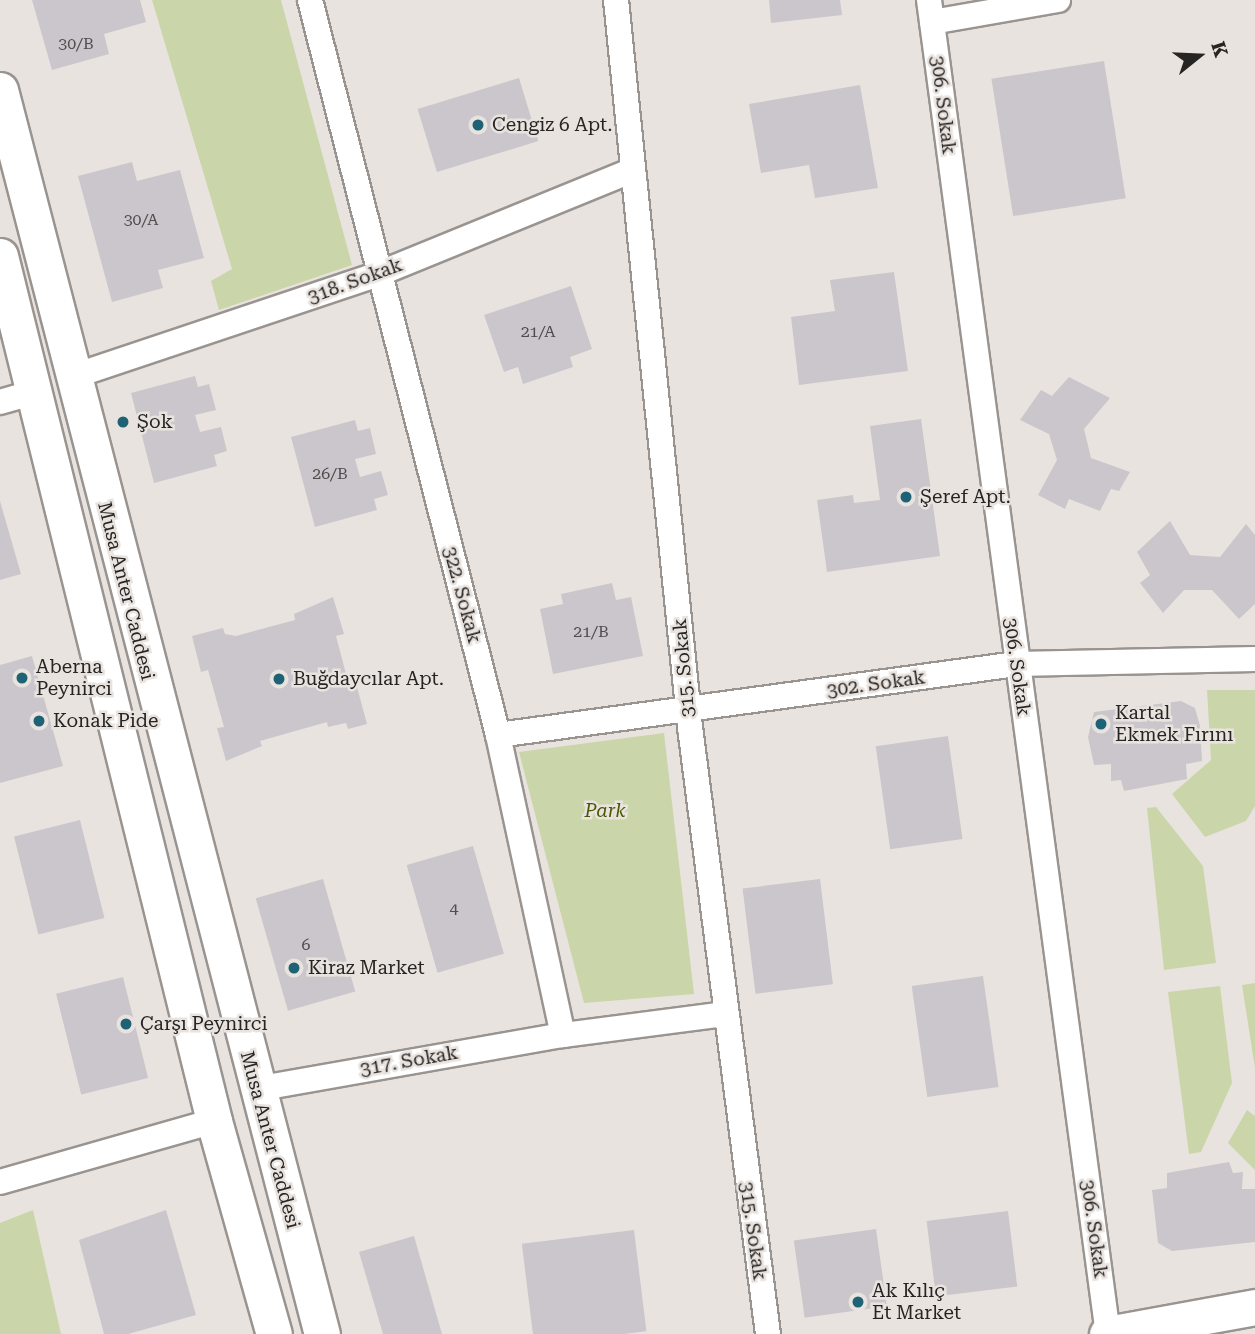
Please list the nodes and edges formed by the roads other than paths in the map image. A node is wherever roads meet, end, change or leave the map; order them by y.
1 (310, 0) edge
2 (616, 0) edge
3 (1058, 0) edge
4 (931, 11) edge
5 (0, 90) edge
6 (633, 170) junction
7 (0, 256) edge
8 (378, 274) junction
9 (71, 377) junction
10 (16, 398) edge
11 (1255, 659) edge
12 (1016, 664) junction
13 (688, 711) junction
14 (498, 735) junction
15 (724, 1014) junction
16 (563, 1035) junction
17 (256, 1089) junction
18 (214, 1121) junction
19 (0, 1182) edge
20 (1255, 1307) edge
21 (274, 1334) edge
22 (322, 1334) edge
23 (768, 1334) edge
24 (1107, 1334) edge

1 - 8 street, 322. Sokak
2 - 6 street, 315. Sokak
3 - 4 street
4 - 12 street, 306. Sokak
5 - 9 main road, Musa Anter Caddesi
6 - 8 street, 318. Sokak
6 - 13 street, 315. Sokak
7 - 10 main road
8 - 9 street, 318. Sokak
8 - 14 street, 322. Sokak
9 - 17 main road, Musa Anter Caddesi
10 - 18 main road
11 - 12 street, 302. Sokak
12 - 13 street, 302. Sokak
12 - 24 street, 306. Sokak
13 - 14 street, 302. Sokak
13 - 15 street, 315. Sokak
14 - 16 street, 322. Sokak
15 - 16 street
15 - 23 street, 315. Sokak
16 - 17 street, 317. Sokak
17 - 22 main road, Musa Anter Caddesi
18 - 19 street
18 - 21 main road
20 - 24 main road

